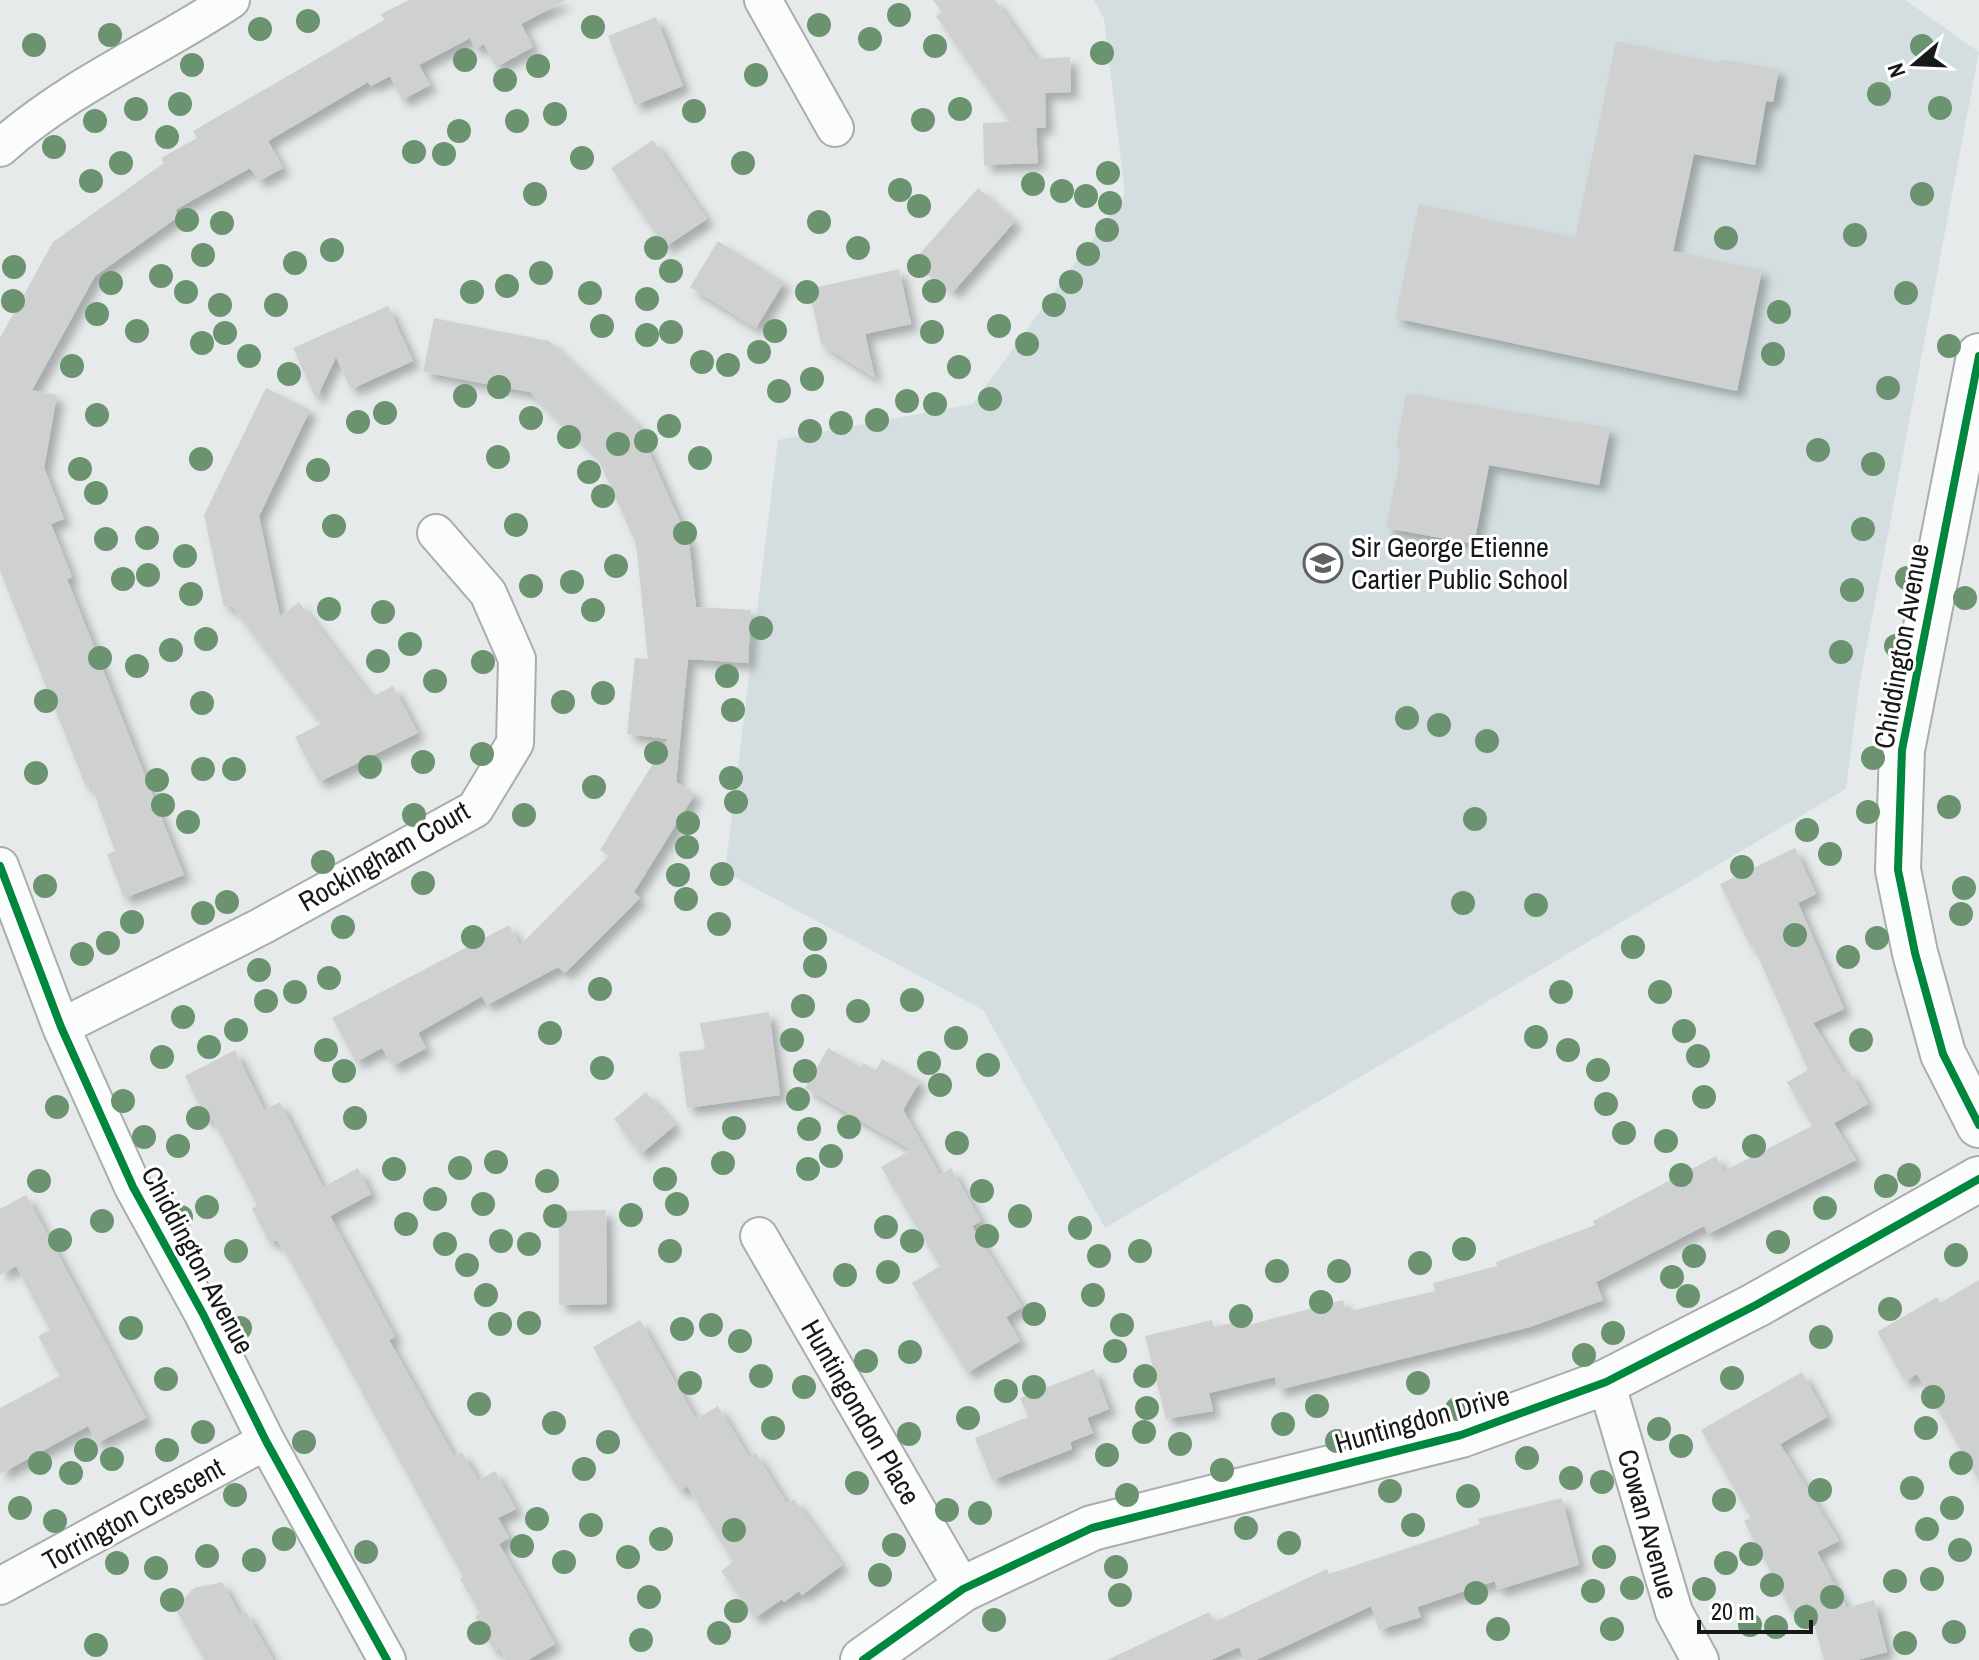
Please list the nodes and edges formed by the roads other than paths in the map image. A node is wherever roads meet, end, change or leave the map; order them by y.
1 (231, 0) edge
2 (763, 0) edge
3 (835, 128) dead end
4 (0, 148) edge
5 (1979, 356) edge
6 (436, 533) dead end
7 (0, 866) edge
8 (61, 1027) junction
9 (1979, 1125) edge
10 (1979, 1179) edge
11 (759, 1236) dead end
12 (1606, 1382) junction
13 (266, 1441) junction
14 (0, 1586) edge
15 (963, 1589) junction
16 (387, 1660) edge
17 (863, 1660) edge
18 (1700, 1660) edge

1 - 4 street
2 - 3 street
5 - 9 street, Chiddington Avenue
6 - 8 street, Rockingham Court
7 - 8 street, Chiddington Avenue
8 - 13 street, Chiddington Avenue
10 - 12 street, Huntingdon Drive
11 - 15 street, Huntingondon Place
12 - 15 street, Huntingdon Drive
12 - 18 street, Cowan Avenue
13 - 14 street, Torrington Crescent
13 - 16 street, Chiddington Avenue
15 - 17 street, Huntingdon Drive

